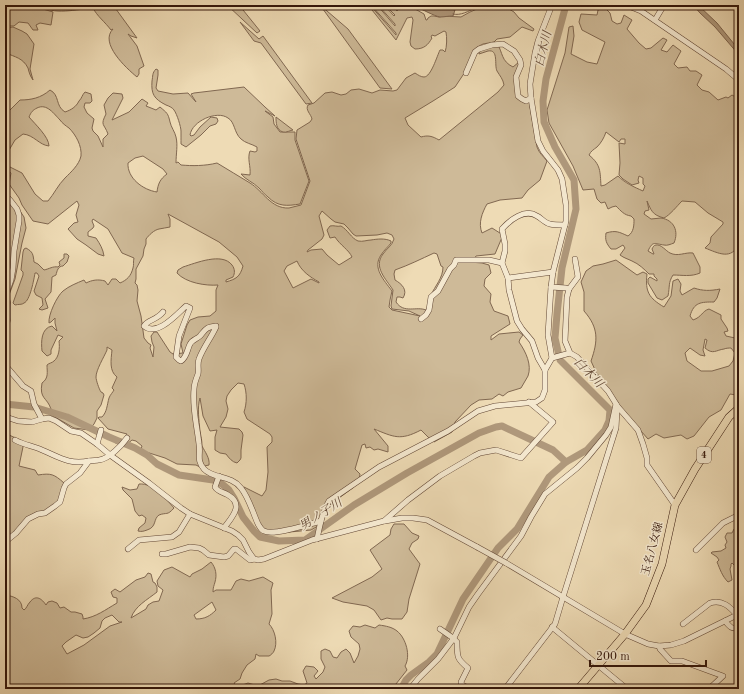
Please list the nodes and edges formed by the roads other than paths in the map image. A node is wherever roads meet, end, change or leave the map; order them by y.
1 (552, 5) edge
2 (618, 5) edge
3 (661, 7) edge
4 (655, 20) junction
5 (466, 73) dead end
6 (739, 80) edge
7 (532, 98) junction
8 (5, 195) edge
9 (565, 225) junction
10 (575, 259) dead end
11 (502, 263) junction
12 (553, 272) junction
13 (508, 278) junction
14 (551, 286) junction
15 (568, 288) junction
16 (164, 312) dead end
17 (421, 319) dead end
18 (5, 334) edge
19 (568, 353) junction
20 (553, 358) junction
21 (5, 365) edge
22 (544, 370) junction
23 (529, 402) junction
24 (617, 406) junction
25 (739, 408) edge
26 (5, 415) edge
27 (42, 419) junction
28 (100, 430) dead end
29 (127, 438) dead end
30 (15, 440) dead end
31 (97, 444) junction
32 (110, 455) junction
33 (89, 461) junction
34 (218, 476) junction
35 (675, 505) junction
36 (190, 514) junction
37 (739, 515) edge
38 (321, 521) junction
39 (384, 521) junction
40 (224, 528) junction
41 (317, 538) junction
42 (5, 542) edge
43 (128, 549) dead end
44 (696, 550) dead end
45 (162, 554) dead end
46 (254, 559) junction
47 (563, 597) junction
48 (738, 615) edge
49 (725, 621) junction
50 (683, 624) dead end
51 (552, 627) junction
52 (739, 628) edge
53 (440, 629) dead end
54 (626, 634) junction
55 (453, 638) junction
56 (659, 646) junction
57 (598, 665) junction
58 (410, 689) edge
59 (470, 689) edge
60 (505, 689) edge
61 (578, 689) edge
62 (627, 689) edge
63 (709, 689) edge

1 - 7 street
2 - 4 street
3 - 4 street
4 - 6 street
5 - 7 street
7 - 9 street
8 - 18 street
9 - 11 street
9 - 12 street
10 - 15 street
11 - 13 street
11 - 17 street
12 - 13 street
12 - 14 street
13 - 22 street
14 - 15 street
14 - 20 street
15 - 19 street
16 - 34 street
19 - 20 street
19 - 24 street
20 - 22 street
21 - 27 street
22 - 23 street
23 - 38 street
23 - 39 street
24 - 35 street
24 - 47 street
24 - 55 street
25 - 35 main road, 玉名八女線 / 4
26 - 27 street
27 - 31 street
28 - 31 street
29 - 32 street
30 - 33 street
31 - 32 street
32 - 33 street
32 - 36 street
33 - 42 street
34 - 38 street
34 - 40 street
35 - 54 main road, 玉名八女線 / 4
36 - 40 street
36 - 43 street
37 - 44 street
38 - 41 street
39 - 41 street
39 - 47 street, bridge
40 - 46 street
41 - 46 street
45 - 46 street
47 - 51 street
47 - 54 street
48 - 49 street
48 - 50 street
49 - 52 street
49 - 56 street
51 - 57 street
51 - 60 street
53 - 55 street
54 - 56 street
54 - 57 main road, 玉名八女線 / 4
55 - 58 street
55 - 59 street
56 - 63 street
57 - 61 main road, 玉名八女線 / 4
57 - 62 street

